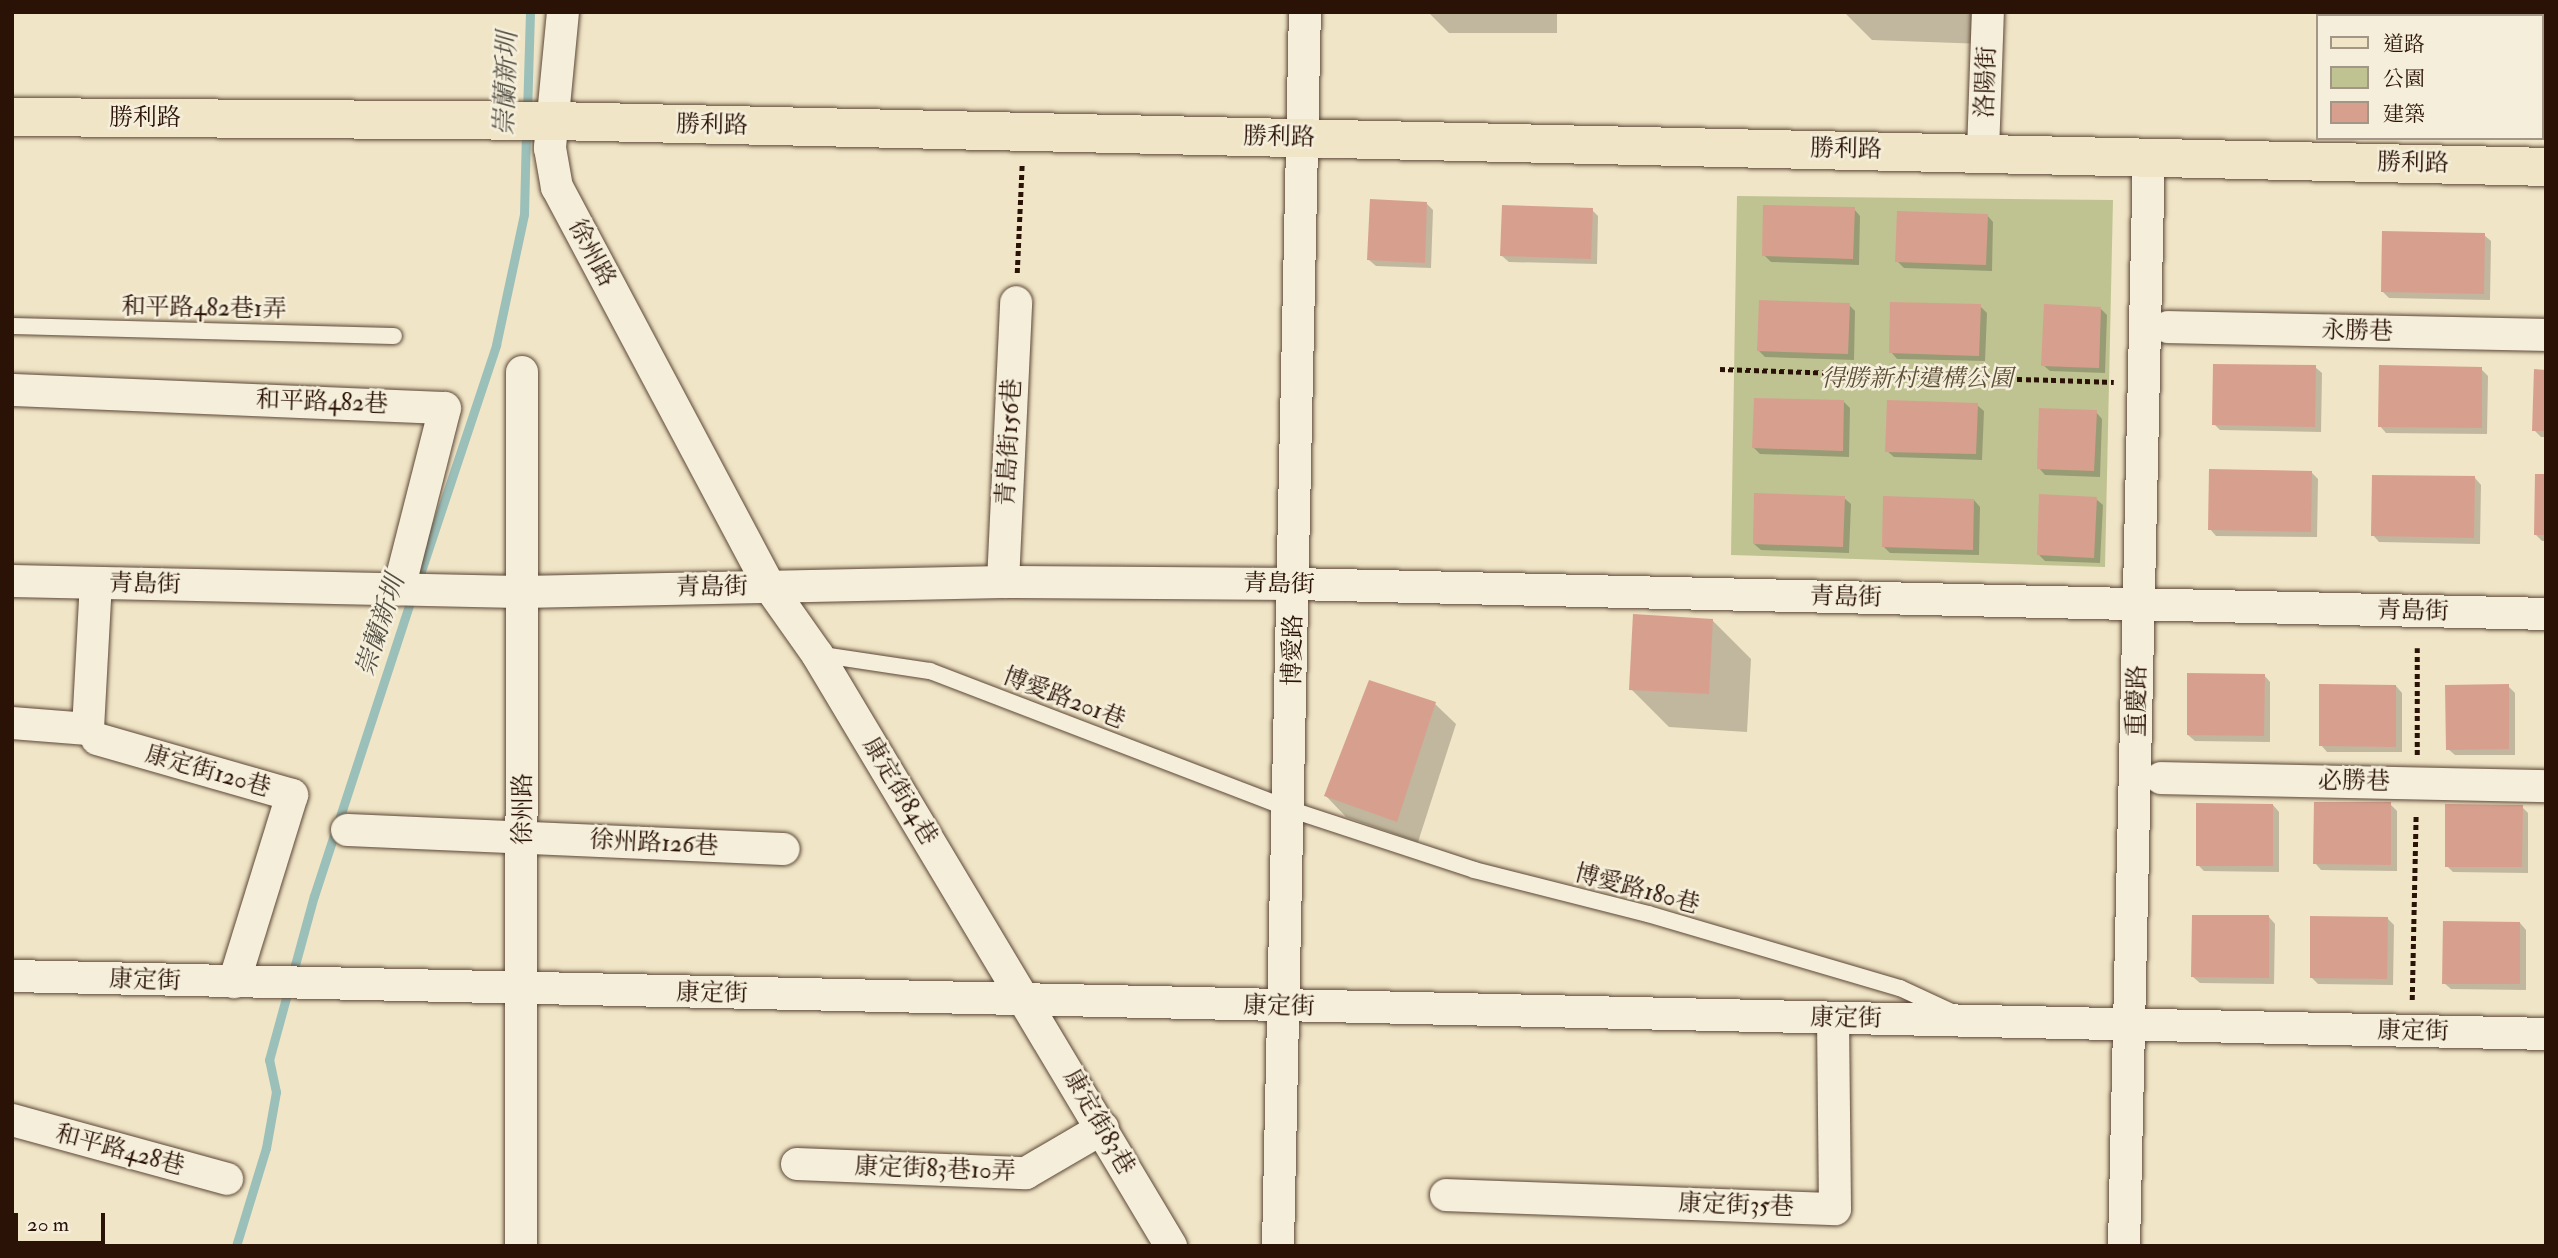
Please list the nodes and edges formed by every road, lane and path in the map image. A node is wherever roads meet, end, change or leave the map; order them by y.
1 (563, 12) edge
2 (1305, 12) edge
3 (1988, 12) edge
4 (12, 117) edge
5 (536, 121) junction
6 (1023, 133) junction
7 (1306, 138) junction
8 (1983, 152) junction
9 (2149, 156) junction
10 (2546, 167) edge
11 (1016, 302) joint
12 (12, 326) edge
13 (2168, 327) dead end
14 (2546, 335) edge
15 (394, 336) dead end
16 (1720, 369) dead end
17 (522, 372) dead end
18 (2118, 383) dead end
19 (12, 390) edge
20 (12, 581) edge
21 (1003, 582) junction
22 (96, 583) junction
23 (1294, 584) junction
24 (769, 586) junction
25 (415, 590) junction
26 (522, 592) junction
27 (2139, 604) junction
28 (2546, 614) edge
29 (2417, 648) dead end
30 (817, 654) junction
31 (12, 723) edge
32 (97, 739) dead end
33 (2161, 778) dead end
34 (2417, 782) junction
35 (2546, 786) edge
36 (1289, 809) junction
37 (347, 830) dead end
38 (523, 836) junction
39 (784, 849) dead end
40 (12, 975) edge
41 (234, 982) junction
42 (523, 988) junction
43 (1027, 1000) junction
44 (1284, 1006) junction
45 (2412, 1006) dead end
46 (1833, 1018) junction
47 (1970, 1021) junction
48 (2130, 1023) junction
49 (2546, 1034) edge
50 (12, 1120) edge
51 (1104, 1128) junction
52 (797, 1164) dead end
53 (227, 1179) dead end
54 (1446, 1195) dead end
55 (521, 1246) edge
56 (1171, 1246) edge
57 (1278, 1246) edge
58 (2124, 1246) edge

1 - 5 street, 徐州路
2 - 7 street, 博愛路
3 - 8 street, 洛陽街
4 - 5 main road, 勝利路
5 - 6 main road, 勝利路
5 - 24 street, 徐州路
6 - 7 main road, 勝利路
6 - 11 path
7 - 8 main road, 勝利路
7 - 23 street, 博愛路
8 - 9 main road, 勝利路
9 - 10 main road, 勝利路
9 - 27 street, 重慶路
11 - 21 street, 青島街156巷
12 - 15 lane, 和平路482巷1弄
13 - 14 street, 永勝巷
16 - 18 path
17 - 26 street, 徐州路
19 - 25 street, 和平路482巷
20 - 22 street, 青島街
21 - 23 street, 青島街
21 - 24 street, 青島街
22 - 25 street, 青島街
22 - 31 street
23 - 27 street, 青島街
23 - 36 street, 博愛路
24 - 26 street, 青島街
24 - 30 street, 康定街84巷
25 - 26 street, 青島街
26 - 38 street, 徐州路
27 - 28 street, 青島街
27 - 48 street, 重慶路
29 - 34 path
30 - 36 lane, 博愛路201巷
30 - 43 street, 康定街84巷
32 - 41 street, 康定街120巷
33 - 34 street, 必勝巷
34 - 35 street, 必勝巷
34 - 45 path
36 - 44 street, 博愛路
36 - 47 lane, 博愛路180巷
37 - 38 street, 徐州路126巷
38 - 39 street, 徐州路126巷
38 - 42 street, 徐州路
40 - 41 street, 康定街
41 - 42 street, 康定街
42 - 43 street, 康定街
42 - 55 street, 徐州路
43 - 44 street, 康定街
43 - 51 street, 康定街83巷
44 - 46 street, 康定街
44 - 57 street, 博愛路
46 - 47 street, 康定街
46 - 54 street, 康定街35巷
47 - 48 street, 康定街
48 - 49 street, 康定街
48 - 58 street, 重慶路
50 - 53 street, 和平路428巷
51 - 52 street, 康定街83巷10弄
51 - 56 street, 康定街83巷

